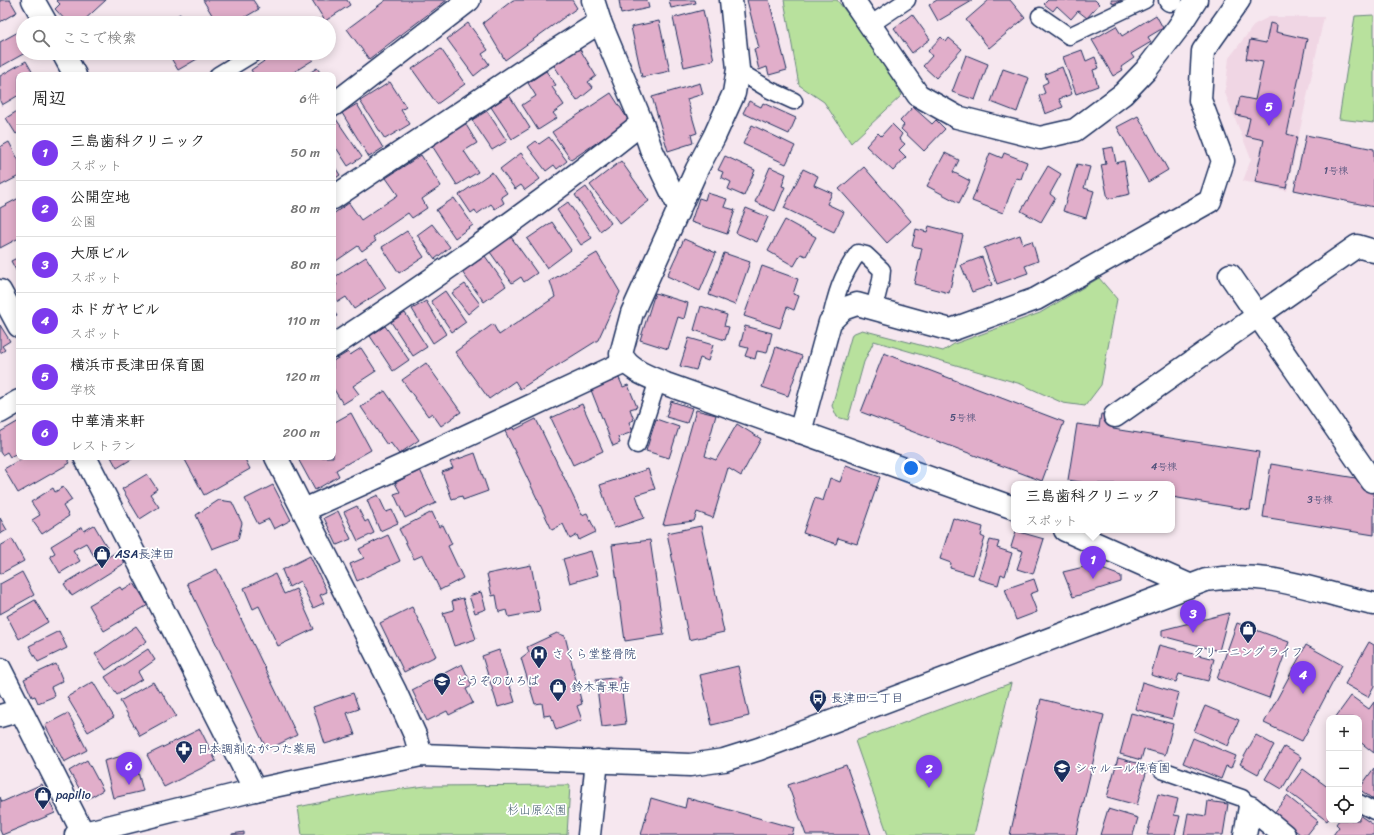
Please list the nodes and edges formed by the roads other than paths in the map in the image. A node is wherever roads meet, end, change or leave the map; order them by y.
1 (32, 0) edge
2 (469, 0) edge
3 (593, 0) edge
4 (731, 0) edge
5 (853, 0) edge
6 (907, 0) edge
7 (1145, 0) edge
8 (1196, 0) edge
9 (1239, 0) edge
10 (42, 16) edge
11 (1040, 16) dead end
12 (600, 22) junction
13 (870, 25) junction
14 (67, 60) edge
15 (243, 60) edge
16 (73, 72) edge
17 (223, 72) edge
18 (737, 75) junction
19 (794, 101) dead end
20 (336, 102) edge
21 (642, 123) junction
22 (336, 196) edge
23 (679, 207) junction
24 (1374, 251) edge
25 (1230, 275) dead end
26 (0, 292) edge
27 (874, 308) junction
28 (1258, 316) junction
29 (16, 321) edge
30 (830, 322) junction
31 (336, 344) edge
32 (624, 362) junction
33 (658, 380) junction
34 (16, 403) edge
35 (0, 412) edge
36 (1115, 416) dead end
37 (800, 432) junction
38 (637, 445) dead end
39 (87, 460) edge
40 (278, 460) edge
41 (1372, 480) dead end
42 (1011, 507) edge
43 (304, 510) junction
44 (1072, 533) edge
45 (1189, 585) junction
46 (1374, 604) edge
47 (0, 669) edge
48 (20, 710) junction
49 (0, 716) edge
50 (421, 755) junction
51 (597, 761) junction
52 (1162, 770) dead end
53 (255, 790) junction
54 (1362, 805) edge
55 (1250, 807) junction
56 (1374, 811) edge
57 (80, 834) edge
58 (589, 835) edge
59 (1244, 835) edge
60 (1284, 835) edge

1 - 10 street
2 - 20 street
3 - 12 street
4 - 18 street
5 - 13 street
6 - 13 lane
7 - 11 lane
8 - 13 street
9 - 27 street
12 - 21 street
12 - 22 street
14 - 16 street
15 - 17 lane
18 - 19 lane
18 - 23 street
21 - 23 street
21 - 31 street
23 - 32 street
24 - 28 street
25 - 28 street
26 - 29 street
27 - 30 street
27 - 30 lane
28 - 36 street
28 - 41 street
30 - 37 street
32 - 33 street
32 - 43 street
33 - 37 street
33 - 38 lane
34 - 35 street
37 - 42 street
39 - 53 street
40 - 43 street
43 - 50 street
44 - 45 street
45 - 46 street
45 - 51 street
47 - 48 street
48 - 49 street
48 - 57 street
50 - 51 street
50 - 53 street
51 - 58 street
52 - 55 lane
53 - 57 street
54 - 56 lane
55 - 59 street
55 - 60 street

